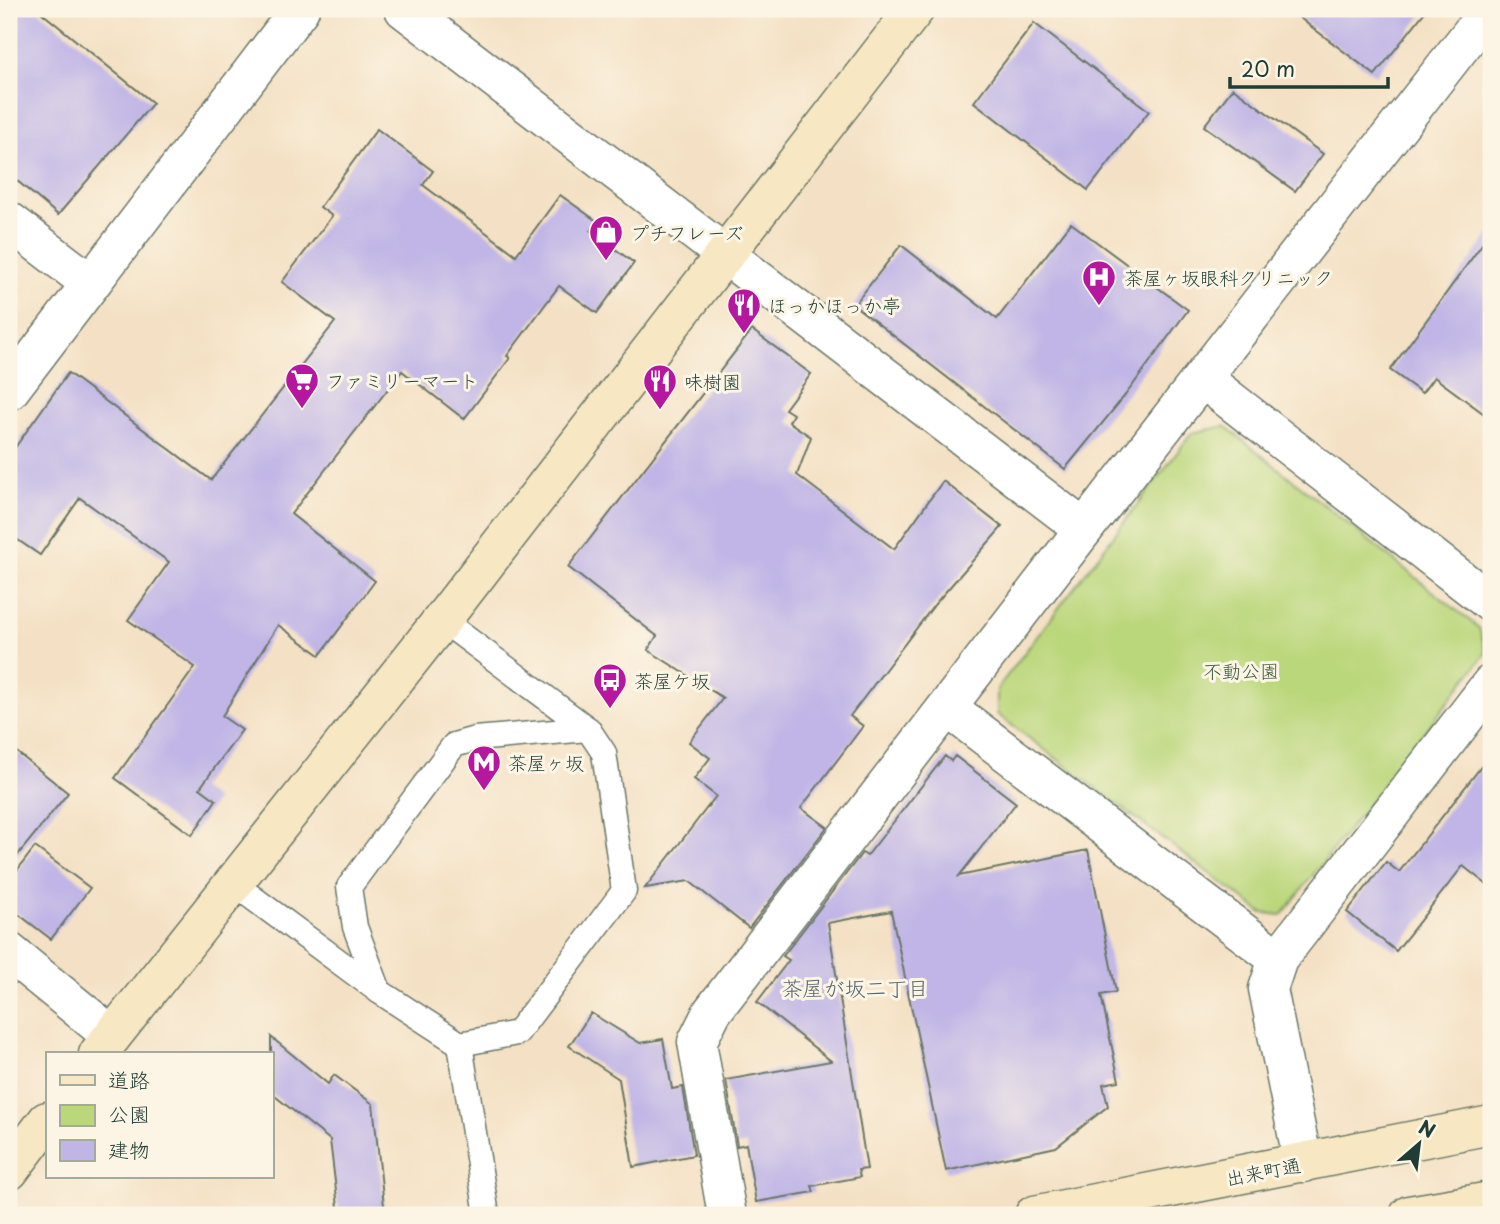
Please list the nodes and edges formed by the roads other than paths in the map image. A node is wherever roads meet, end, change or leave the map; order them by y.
1 (300, 9) edge
2 (404, 9) edge
3 (915, 9) edge
4 (1490, 9) edge
5 (9, 221) edge
6 (723, 255) junction
7 (90, 283) junction
8 (1203, 379) junction
9 (9, 391) edge
10 (1084, 529) junction
11 (1491, 603) edge
12 (442, 620) junction
13 (1491, 684) edge
14 (948, 708) junction
15 (588, 729) junction
16 (234, 884) junction
17 (9, 952) edge
18 (1278, 959) junction
19 (380, 992) junction
20 (460, 1044) junction
21 (105, 1045) edge
22 (46, 1122) edge
23 (1491, 1125) edge
24 (1303, 1163) junction
25 (9, 1171) edge
26 (1491, 1200) edge
27 (487, 1215) edge
28 (727, 1215) edge
29 (1034, 1215) edge
30 (1409, 1215) edge

1 - 7 street
2 - 6 street
3 - 6 street
4 - 8 street
5 - 7 street
6 - 10 street
6 - 12 street
7 - 9 street
8 - 10 street
8 - 11 street
10 - 14 street
12 - 15 lane
12 - 16 street
13 - 18 street
14 - 18 street
14 - 28 street
15 - 19 lane
15 - 20 lane
16 - 19 lane
16 - 21 street
17 - 21 street
18 - 24 street
19 - 20 lane
20 - 27 lane
22 - 25 street
23 - 24 street, 出来町通
24 - 29 street, 出来町通
26 - 30 street

